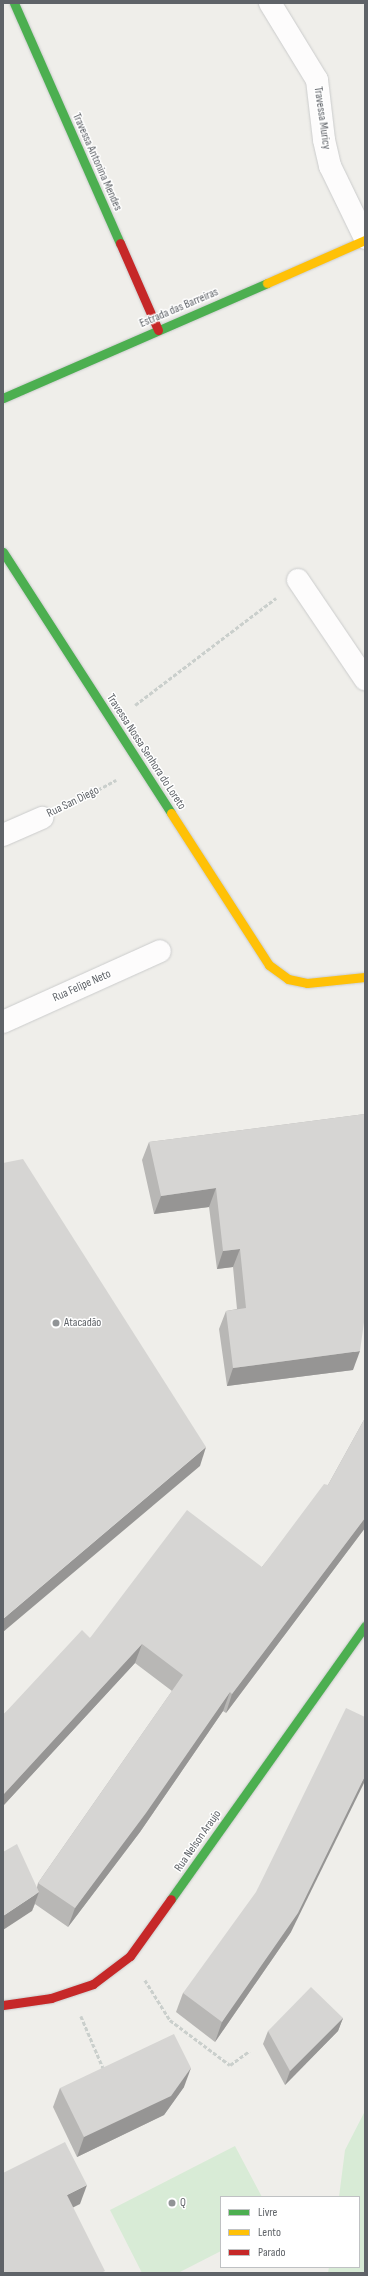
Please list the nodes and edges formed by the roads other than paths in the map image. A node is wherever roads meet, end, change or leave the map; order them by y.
1 (14, 3) edge
2 (270, 3) edge
3 (365, 239) edge
4 (158, 330) junction
5 (3, 398) edge
6 (3, 552) edge
7 (298, 580) road end
8 (362, 667) edge
9 (42, 818) road end
10 (3, 835) edge
11 (160, 951) dead end
12 (365, 977) edge
13 (3, 1022) edge
14 (365, 1626) edge
15 (3, 2005) edge

1 - 4 street, Travessa Antonina Mendes
2 - 3 street, Travessa Muricy
3 - 4 street, Estrada das Barreiras
4 - 5 street, Estrada das Barreiras
6 - 12 street, Travessa Nossa Senhora do Loreto
7 - 8 street
9 - 10 street, Rua San Diego
11 - 13 street, Rua Felipe Neto
14 - 15 street, Rua Nelson Araujo

